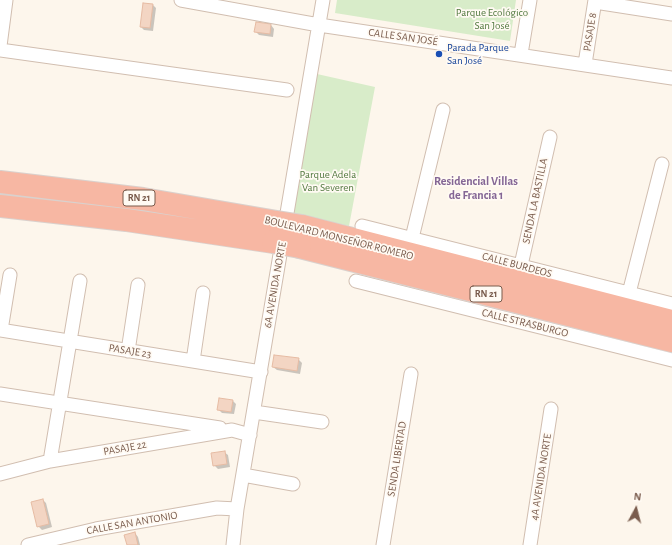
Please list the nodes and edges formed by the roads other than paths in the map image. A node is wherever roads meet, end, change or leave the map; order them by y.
1 (6, 0) edge
2 (181, 0) edge
3 (322, 0) edge
4 (530, 0) edge
5 (595, 1) edge
6 (672, 14) edge
7 (319, 24) junction
8 (0, 44) edge
9 (0, 50) edge
10 (521, 54) junction
11 (585, 64) junction
12 (672, 78) edge
13 (287, 90) dead end
14 (443, 110) dead end
15 (550, 137) dead end
16 (662, 164) dead end
17 (0, 182) edge
18 (0, 206) edge
19 (362, 226) dead end
20 (275, 232) junction
21 (301, 237) junction
22 (412, 238) junction
23 (521, 265) junction
24 (10, 275) dead end
25 (80, 281) dead end
26 (356, 281) dead end
27 (138, 285) dead end
28 (629, 293) junction
29 (203, 294) dead end
30 (672, 304) edge
31 (672, 321) edge
32 (1, 330) edge
33 (672, 341) edge
34 (69, 342) junction
35 (128, 351) junction
36 (672, 360) edge
37 (193, 361) junction
38 (261, 372) junction
39 (411, 374) dead end
40 (0, 394) edge
41 (59, 403) junction
42 (551, 409) dead end
43 (254, 412) junction
44 (322, 422) dead end
45 (232, 430) junction
46 (250, 435) junction
47 (50, 461) junction
48 (0, 463) edge
49 (21, 469) junction
50 (0, 474) edge
51 (243, 475) junction
52 (293, 484) dead end
53 (237, 509) junction
54 (28, 545) edge
55 (233, 545) edge
56 (383, 545) edge
57 (530, 545) edge

1 - 8 street
2 - 7 street, CALLE SAN JOSÉ
3 - 7 street, 6A AVENIDA NORTE
4 - 10 street
5 - 6 street
5 - 11 street, PASAJE 8
7 - 10 street, CALLE SAN JOSÉ
7 - 38 street, 6A AVENIDA NORTE
9 - 13 street
10 - 11 street, CALLE SAN JOSÉ
11 - 12 street, CALLE SAN JOSÉ
14 - 22 street
15 - 23 street, SENDA LA BASTILLA
16 - 28 street
17 - 20 highway, BOULEVARD MONSEÑOR ROMERO / RN 21
18 - 20 highway, BOULEVARD MONSEÑOR ROMERO / RN 21
19 - 22 street, CALLE BURDEOS
20 - 21 highway, BOULEVARD MONSEÑOR ROMERO / RN 21, bridge
21 - 31 highway, BOULEVARD MONSEÑOR ROMERO / RN 21
21 - 33 highway, BOULEVARD MONSEÑOR ROMERO / RN 21
22 - 23 street, CALLE BURDEOS
23 - 28 street, CALLE BURDEOS
24 - 32 street
25 - 34 street
26 - 36 street, CALLE STRASBURGO
27 - 35 street
28 - 30 street, CALLE BURDEOS
29 - 37 street
32 - 34 street, PASAJE 23
34 - 35 street, PASAJE 23
34 - 41 street
35 - 37 street, PASAJE 23
37 - 38 street, PASAJE 23
38 - 43 street, 6A AVENIDA NORTE
39 - 56 street, SENDA LIBERTAD
40 - 41 street
41 - 45 street
41 - 47 street
42 - 57 street, 4A AVENIDA NORTE
43 - 44 street
43 - 46 street, 6A AVENIDA NORTE
45 - 46 street, PASAJE 22
45 - 47 street, PASAJE 22
46 - 51 street, 6A AVENIDA NORTE
47 - 49 street, PASAJE 22
48 - 49 street
49 - 50 street, PASAJE 22
51 - 52 street
51 - 53 street, 6A AVENIDA NORTE
53 - 54 street, CALLE SAN ANTONIO
53 - 55 street, 6A AVENIDA NORTE

